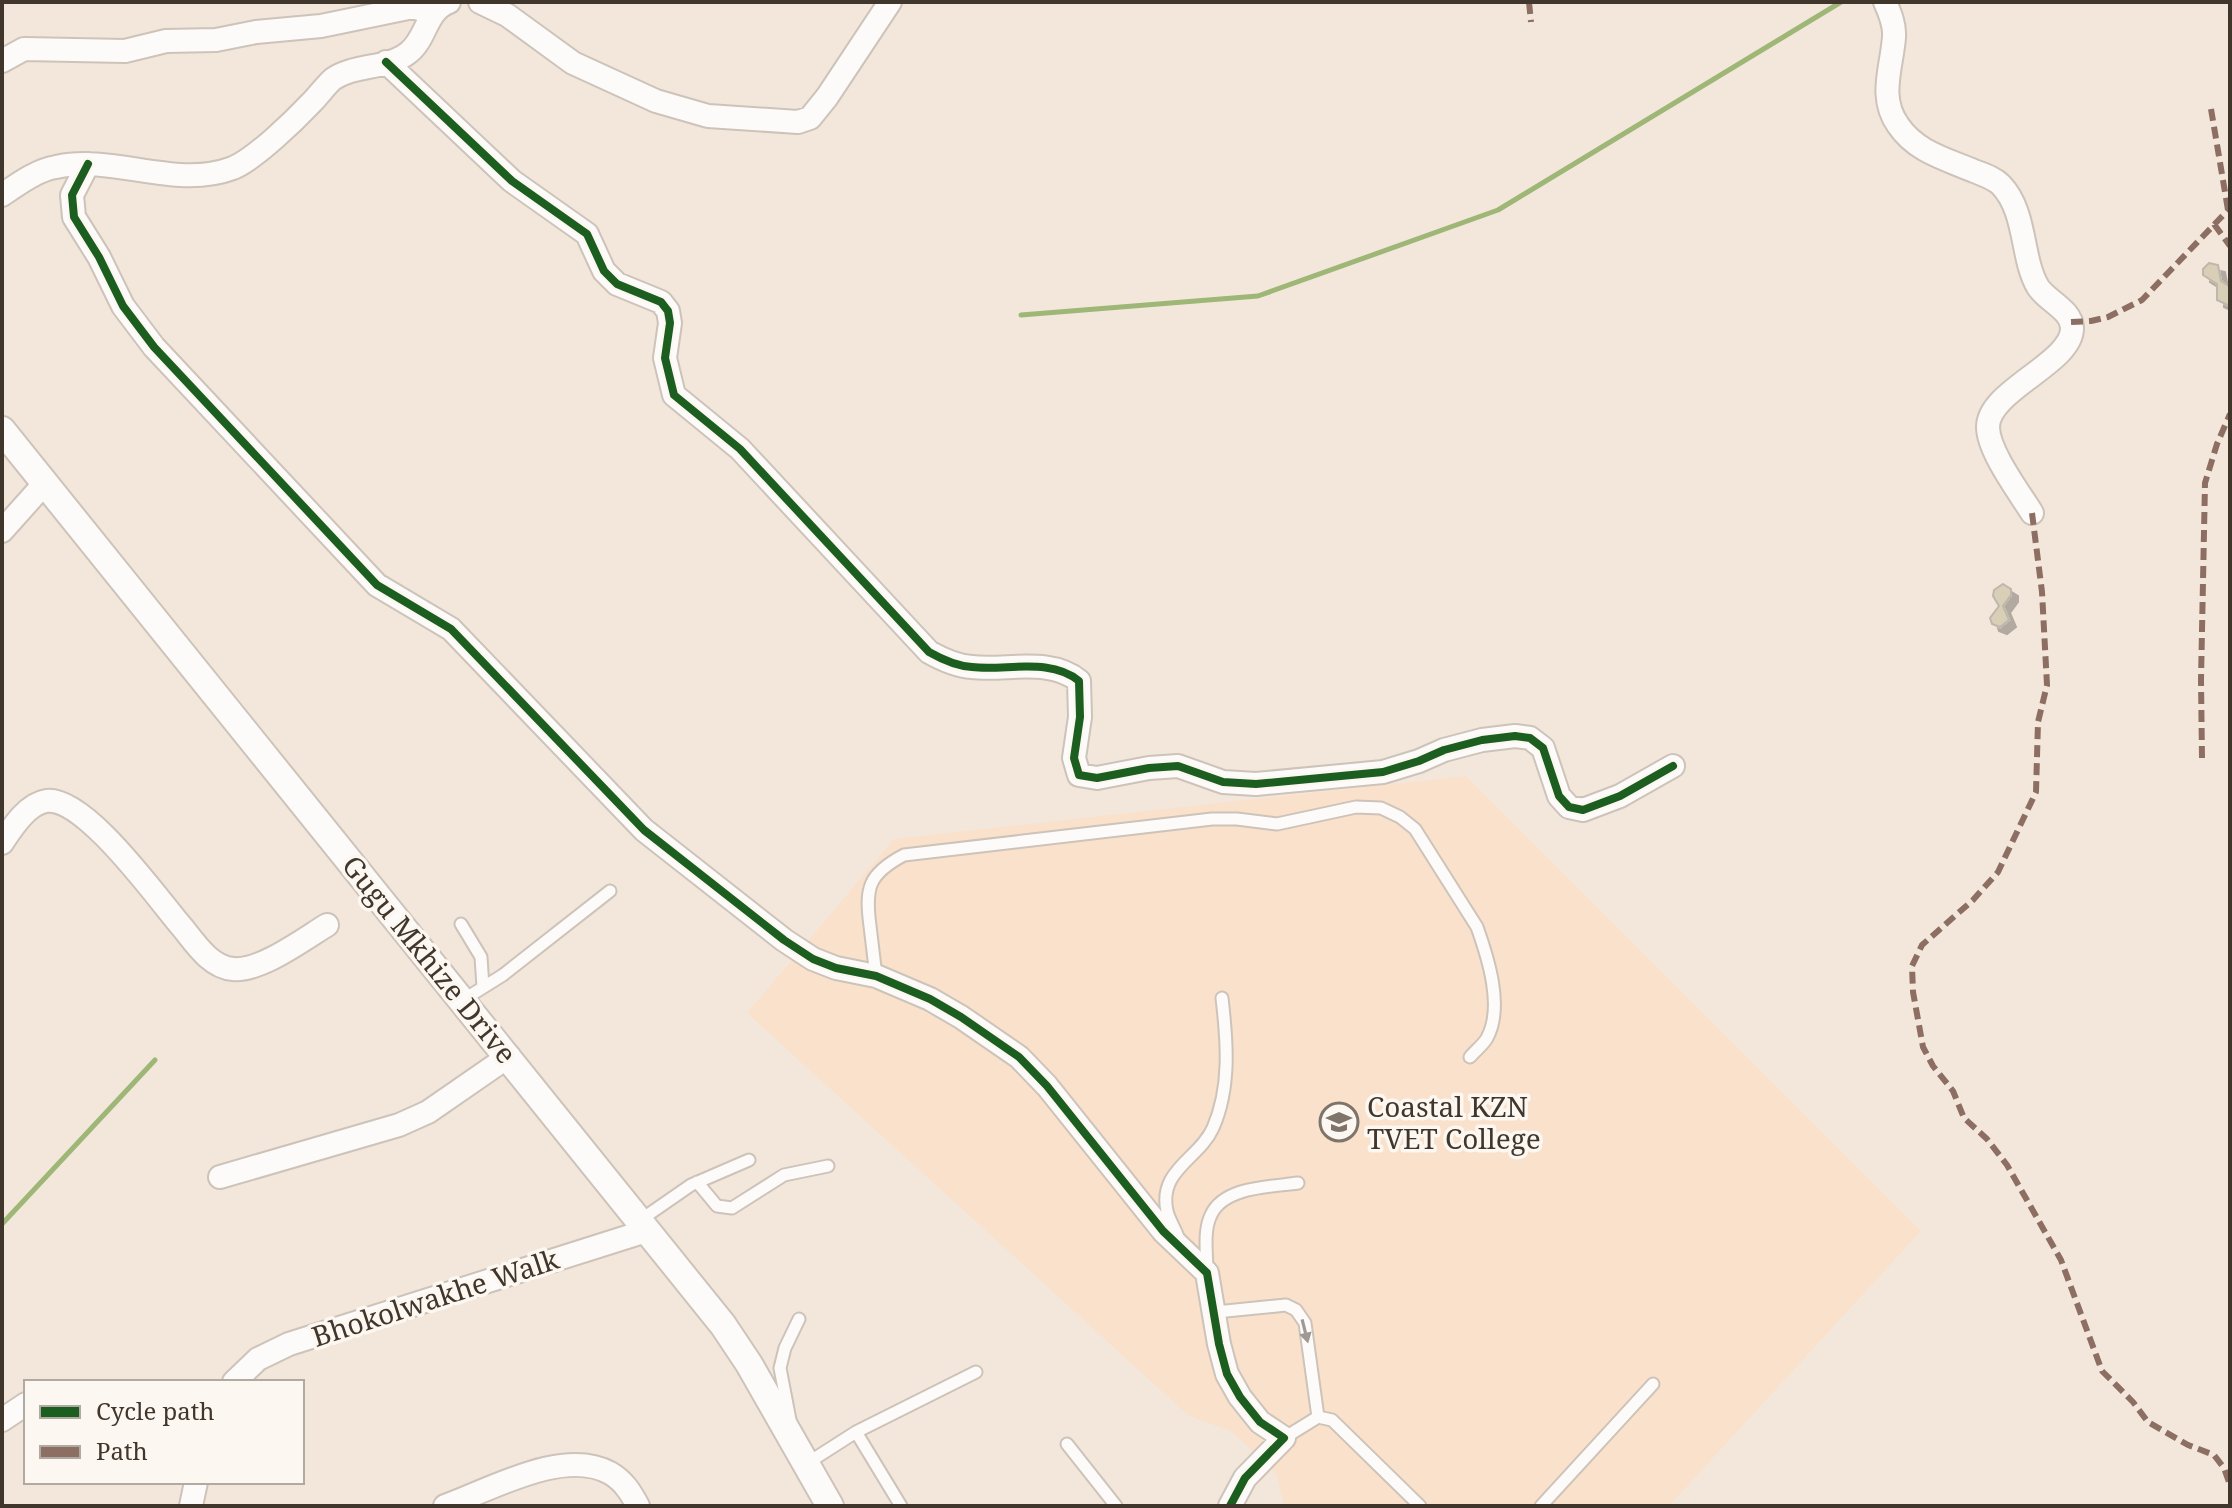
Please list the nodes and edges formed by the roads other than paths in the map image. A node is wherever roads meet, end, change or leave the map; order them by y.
1 (480, 2) edge
2 (890, 2) edge
3 (1885, 2) edge
4 (440, 8) edge
5 (2, 61) edge
6 (386, 62) junction
7 (88, 164) junction
8 (3, 193) edge
9 (2, 430) edge
10 (44, 484) junction
11 (2032, 513) dead end
12 (2, 531) edge
13 (1673, 766) dead end
14 (2, 843) edge
15 (610, 891) dead end
16 (461, 924) dead end
17 (327, 925) dead end
18 (876, 976) junction
19 (473, 994) junction
20 (1222, 998) dead end
21 (509, 1056) junction
22 (1470, 1057) dead end
23 (749, 1160) dead end
24 (828, 1166) dead end
25 (220, 1177) dead end
26 (697, 1182) junction
27 (1298, 1183) dead end
28 (642, 1226) junction
29 (1184, 1251) junction
30 (1207, 1273) junction
31 (1216, 1312) junction
32 (799, 1319) dead end
33 (976, 1372) dead end
34 (236, 1380) edge
35 (1653, 1384) dead end
36 (24, 1405) edge
37 (1318, 1417) junction
38 (2, 1420) edge
39 (787, 1432) junction
40 (856, 1432) junction
41 (1284, 1438) junction
42 (1067, 1444) dead end
43 (805, 1465) junction
44 (196, 1484) edge
45 (191, 1506) edge
46 (445, 1506) edge
47 (638, 1506) edge
48 (830, 1506) edge
49 (901, 1506) edge
50 (1116, 1506) edge
51 (1230, 1506) edge
52 (1420, 1506) edge
53 (1541, 1506) edge

1 - 2 street
3 - 11 street
4 - 5 street
4 - 6 street
6 - 7 street
6 - 13 street
7 - 8 street
7 - 18 street
9 - 10 street, Gugu Mkhize Drive
10 - 12 street
10 - 19 street, Gugu Mkhize Drive
14 - 17 street
15 - 19 lane
16 - 19 lane
18 - 22 lane
18 - 29 street
19 - 21 street, Gugu Mkhize Drive
20 - 29 lane
21 - 25 street
21 - 28 street, Gugu Mkhize Drive
23 - 26 lane
24 - 26 lane
26 - 28 lane
27 - 30 lane
28 - 34 street, Bhokolwakhe Walk
28 - 39 street, Gugu Mkhize Drive
29 - 30 street
30 - 31 street
31 -> 37 lane
31 - 41 street
32 - 39 lane
33 - 40 lane
35 - 53 lane
36 - 38 street
37 - 41 lane
37 - 52 lane
39 - 43 street, Gugu Mkhize Drive
40 - 43 lane
40 - 49 lane
41 - 51 street
42 - 50 lane
43 - 48 street, Gugu Mkhize Drive
44 - 45 street
46 - 47 street

